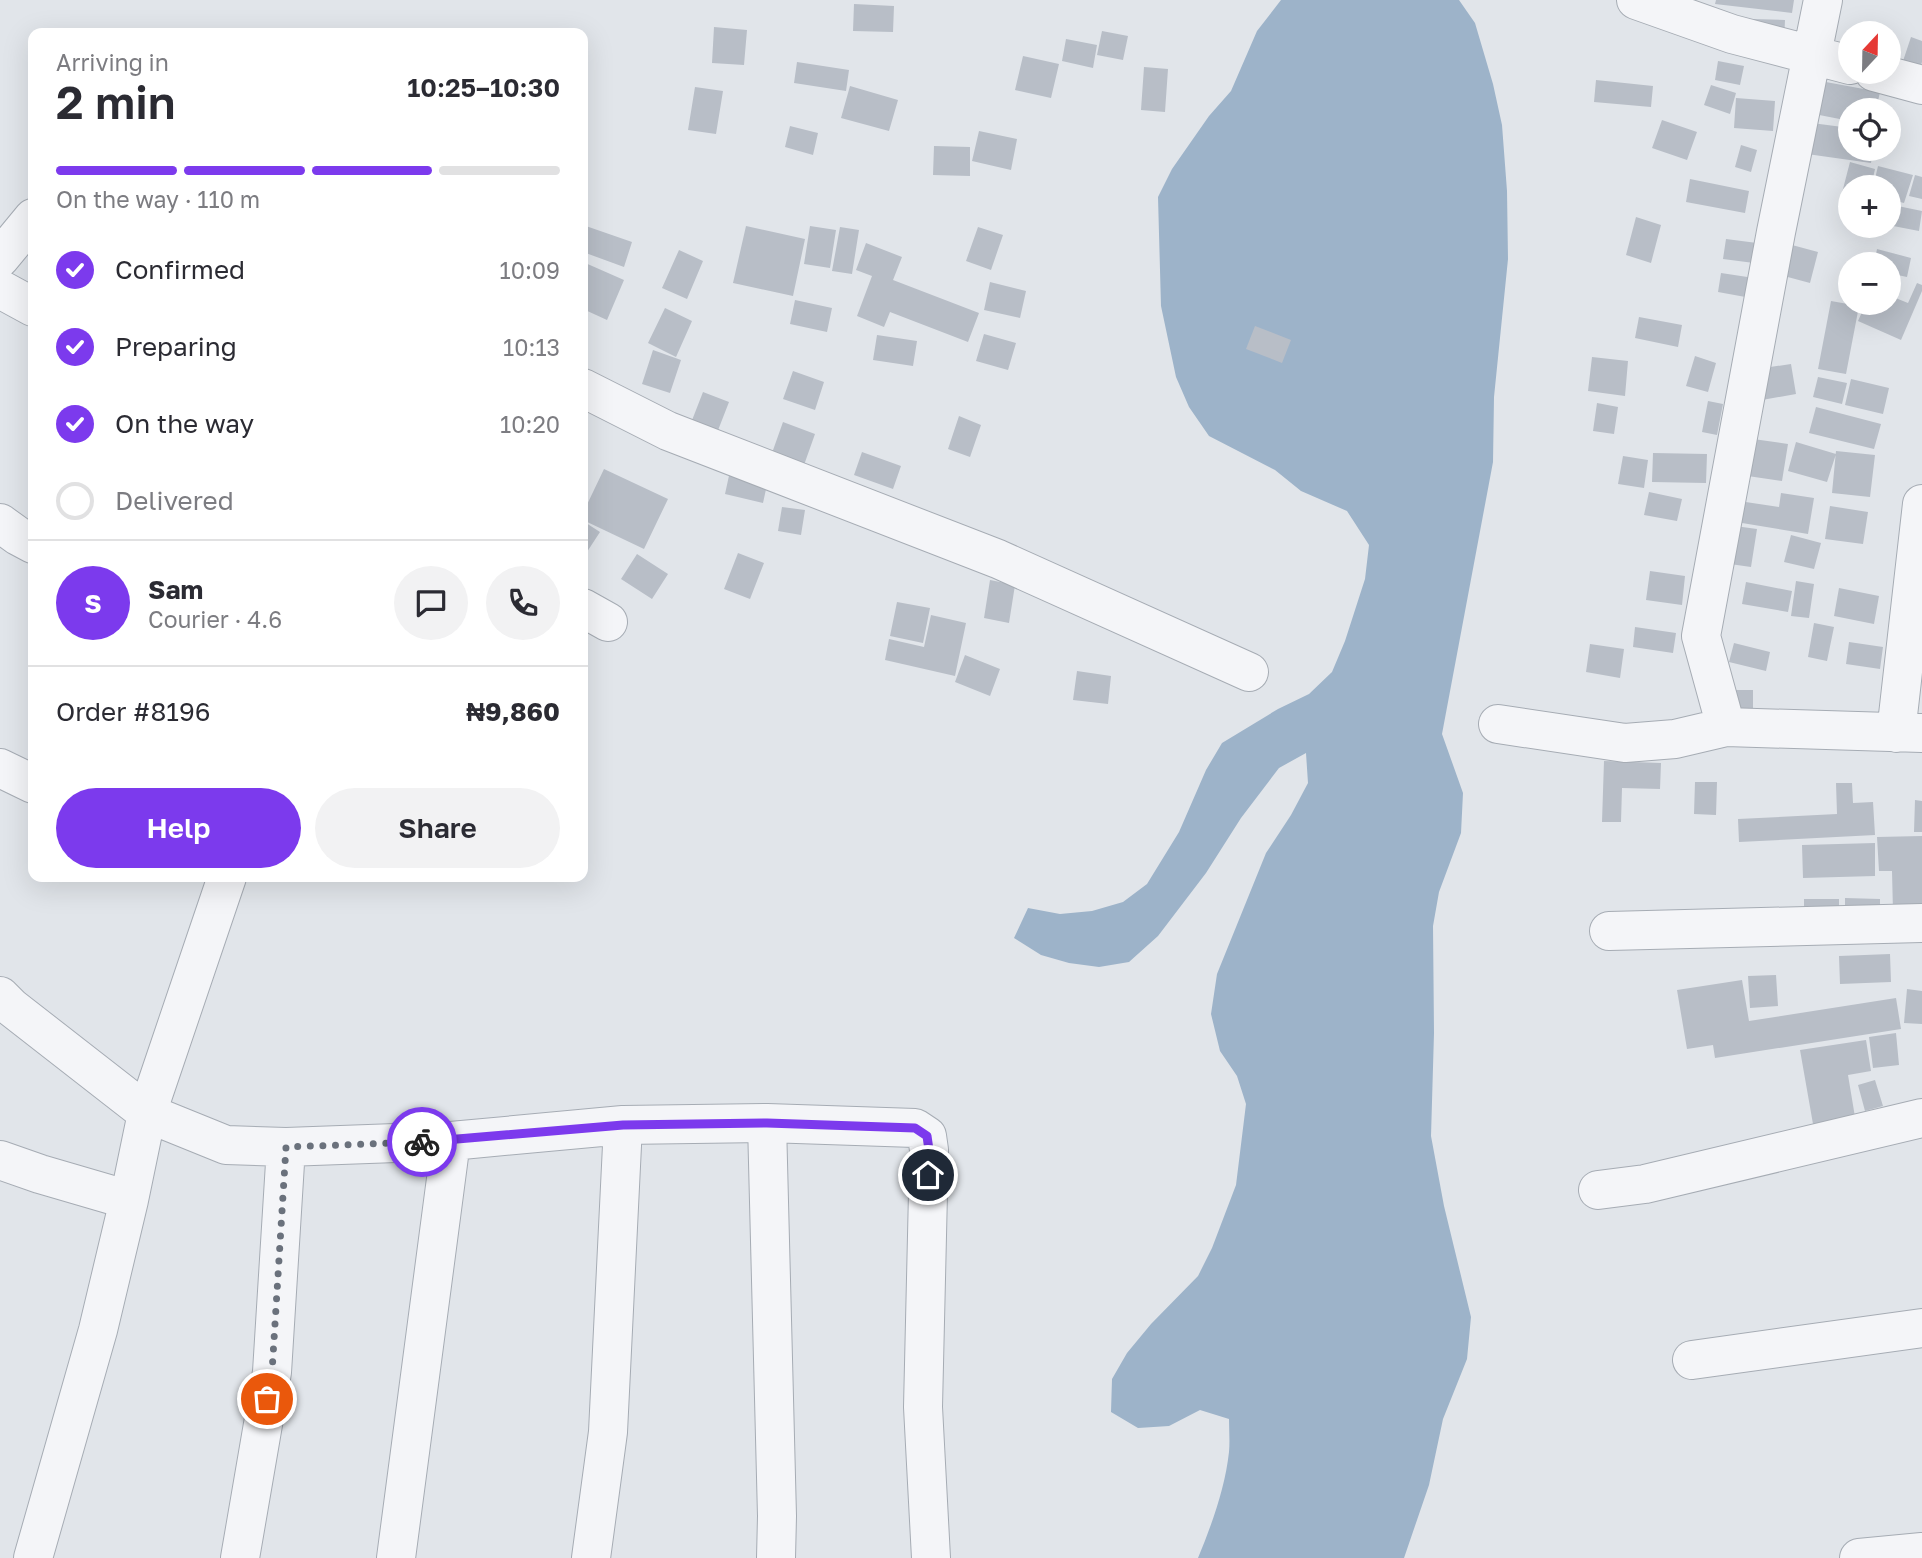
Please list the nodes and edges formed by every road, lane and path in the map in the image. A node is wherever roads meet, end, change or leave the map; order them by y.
1 (1824, 0) edge
2 (1640, 1) edge
3 (1811, 54) junction
4 (1838, 62) edge
5 (1901, 79) edge
6 (1922, 85) edge
7 (28, 224) edge
8 (0, 258) edge
9 (0, 289) edge
10 (28, 304) edge
11 (588, 391) edge
12 (1922, 504) edge
13 (0, 523) edge
14 (28, 541) edge
15 (1249, 672) dead end
16 (1498, 724) dead end
17 (1726, 727) junction
18 (1909, 733) edge
19 (0, 768) edge
20 (28, 782) edge
21 (224, 882) edge
22 (1922, 923) edge
23 (1609, 931) dead end
24 (0, 996) edge
25 (147, 1114) junction
26 (1922, 1118) edge
27 (767, 1123) junction
28 (623, 1125) junction
29 (451, 1141) junction
30 (286, 1147) junction
31 (0, 1160) edge
32 (1598, 1190) dead end
33 (129, 1199) junction
34 (1922, 1328) edge
35 (1692, 1360) dead end
36 (1922, 1552) edge
37 (33, 1558) edge
38 (240, 1558) edge
39 (397, 1558) edge
40 (591, 1558) edge
41 (776, 1558) edge
42 (931, 1558) edge
43 (1859, 1558) edge

1 - 3 street
2 - 3 street
3 - 4 street
3 - 17 street
5 - 6 street
7 - 8 street
9 - 10 street
11 - 15 street
12 - 18 street
13 - 14 street
16 - 17 street
17 - 18 street
19 - 20 street
21 - 25 street
22 - 23 street
24 - 25 street
25 - 30 street
25 - 33 street
26 - 32 street
27 - 28 street
27 - 41 street
27 - 42 street
28 - 29 street
28 - 40 street
29 - 30 street
29 - 39 street
30 - 38 street
31 - 33 street
33 - 37 street
34 - 35 street
36 - 43 street

